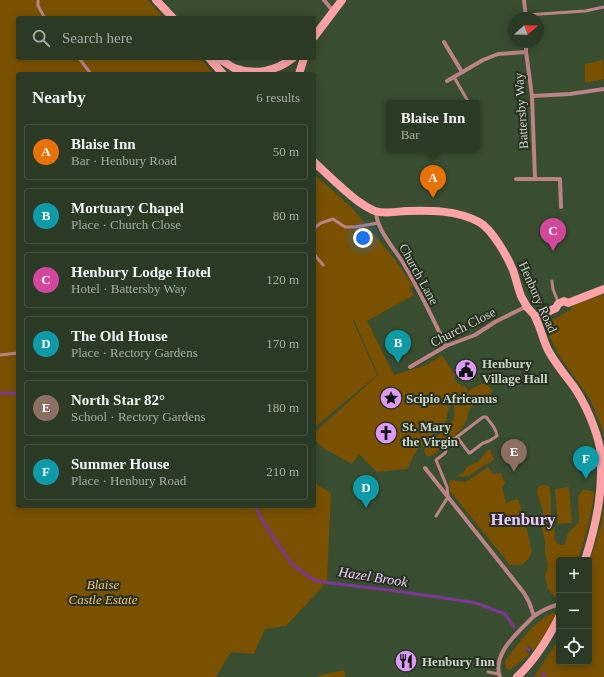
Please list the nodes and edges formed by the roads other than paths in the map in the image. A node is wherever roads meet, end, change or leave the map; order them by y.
1 (38, 0) edge
2 (156, 0) edge
3 (324, 0) edge
4 (342, 0) edge
5 (524, 0) edge
6 (604, 7) edge
7 (334, 12) junction
8 (526, 12) edge
9 (544, 14) edge
10 (44, 16) edge
11 (171, 16) edge
12 (316, 34) edge
13 (444, 42) dead end
14 (526, 48) edge
15 (526, 52) junction
16 (80, 60) edge
17 (211, 60) edge
18 (221, 60) edge
19 (290, 60) edge
20 (303, 60) edge
21 (90, 72) edge
22 (221, 72) edge
23 (260, 72) edge
24 (260, 72) edge
25 (300, 72) edge
26 (462, 72) junction
27 (454, 77) junction
28 (447, 81) dead end
29 (604, 88) edge
30 (532, 96) junction
31 (467, 100) edge
32 (316, 164) edge
33 (516, 179) dead end
34 (535, 179) junction
35 (561, 207) dead end
36 (376, 211) junction
37 (378, 223) junction
38 (316, 227) edge
39 (316, 256) edge
40 (323, 265) dead end
41 (552, 281) dead end
42 (604, 289) edge
43 (561, 305) junction
44 (527, 306) junction
45 (536, 317) junction
46 (446, 346) junction
47 (16, 353) edge
48 (0, 355) edge
49 (410, 367) dead end
50 (457, 437) junction
51 (425, 468) dead end
52 (448, 497) junction
53 (436, 516) dead end
54 (586, 557) edge
55 (556, 605) edge
56 (534, 616) junction
57 (556, 624) edge
58 (488, 672) dead end
59 (499, 676) edge
60 (517, 677) edge

1 - 10 lane
2 - 11 main road
3 - 7 street
4 - 7 main road
5 - 8 street
6 - 9 lane
7 - 12 main road
13 - 26 street
14 - 15 street, Battersby Way
15 - 26 street
15 - 30 street, Battersby Way
16 - 21 lane
17 - 22 main road
18 - 23 main road
19 - 24 main road
20 - 25 main road
26 - 27 street
27 - 28 street
27 - 31 lane
29 - 30 street
30 - 34 street, Battersby Way
32 - 36 main road, Henbury Road
33 - 34 street
34 - 35 street
36 - 37 street, Church Lane
36 - 44 main road, Henbury Road
37 - 38 lane
37 - 46 street, Church Lane
39 - 40 lane
41 - 43 lane
42 - 43 main road
43 - 45 main road
44 - 45 main road, Henbury Road
44 - 46 street, Church Close
45 - 54 main road, Henbury Road
46 - 49 street, Church Close
47 - 48 lane
50 - 50 lane
50 - 52 lane
51 - 52 street
52 - 53 lane
52 - 56 street
55 - 56 street
56 - 59 street
57 - 60 main road
58 - 59 lane

